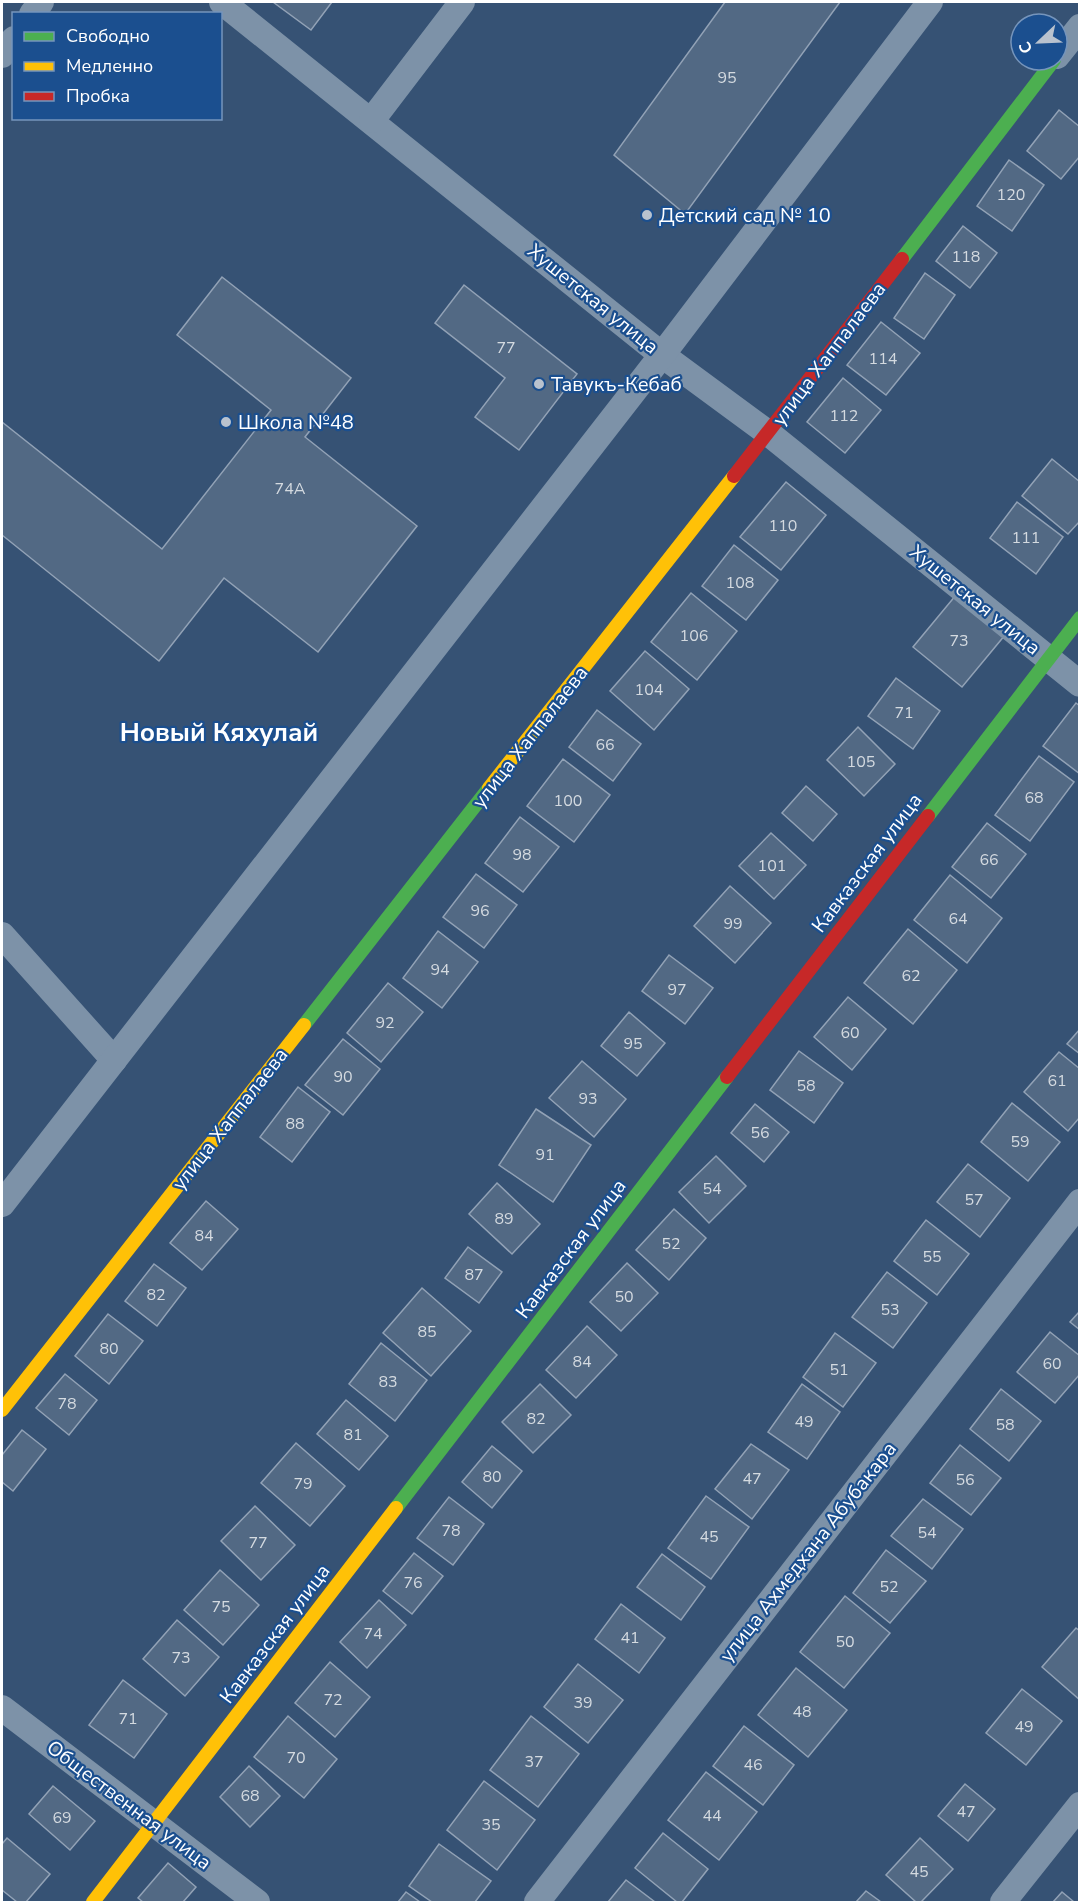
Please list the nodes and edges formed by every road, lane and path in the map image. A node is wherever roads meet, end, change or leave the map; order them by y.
1 (222, 2) edge
2 (462, 2) edge
3 (930, 2) edge
4 (1080, 27) edge
5 (1069, 41) edge
6 (12, 42) edge
7 (2, 55) edge
8 (1045, 72) edge
9 (372, 120) junction
10 (662, 355) junction
11 (768, 433) junction
12 (1080, 618) edge
13 (1048, 659) junction
14 (1080, 684) edge
15 (2, 935) edge
16 (114, 1060) junction
17 (1080, 1202) edge
18 (2, 1204) edge
19 (2, 1410) edge
20 (2, 1708) edge
21 (1080, 1805) edge
22 (154, 1824) junction
23 (93, 1902) edge
24 (257, 1902) edge
25 (537, 1902) edge
26 (1003, 1902) edge

1 - 9 street, Хушетская улица
2 - 9 street
3 - 10 street
4 - 5 street
6 - 7 street
8 - 11 street, улица Хаппалаева
9 - 10 street, Хушетская улица
10 - 11 street, Хушетская улица
10 - 16 street
11 - 13 street, Хушетская улица
11 - 19 street, улица Хаппалаева
12 - 13 street, Кавказская улица
13 - 14 street, Хушетская улица
13 - 22 street, Кавказская улица
15 - 16 street
16 - 18 street
17 - 25 street, улица Ахмедхана Абубакара
20 - 22 street, Общественная улица
21 - 26 street
22 - 23 street, Кавказская улица
22 - 24 street, Общественная улица

